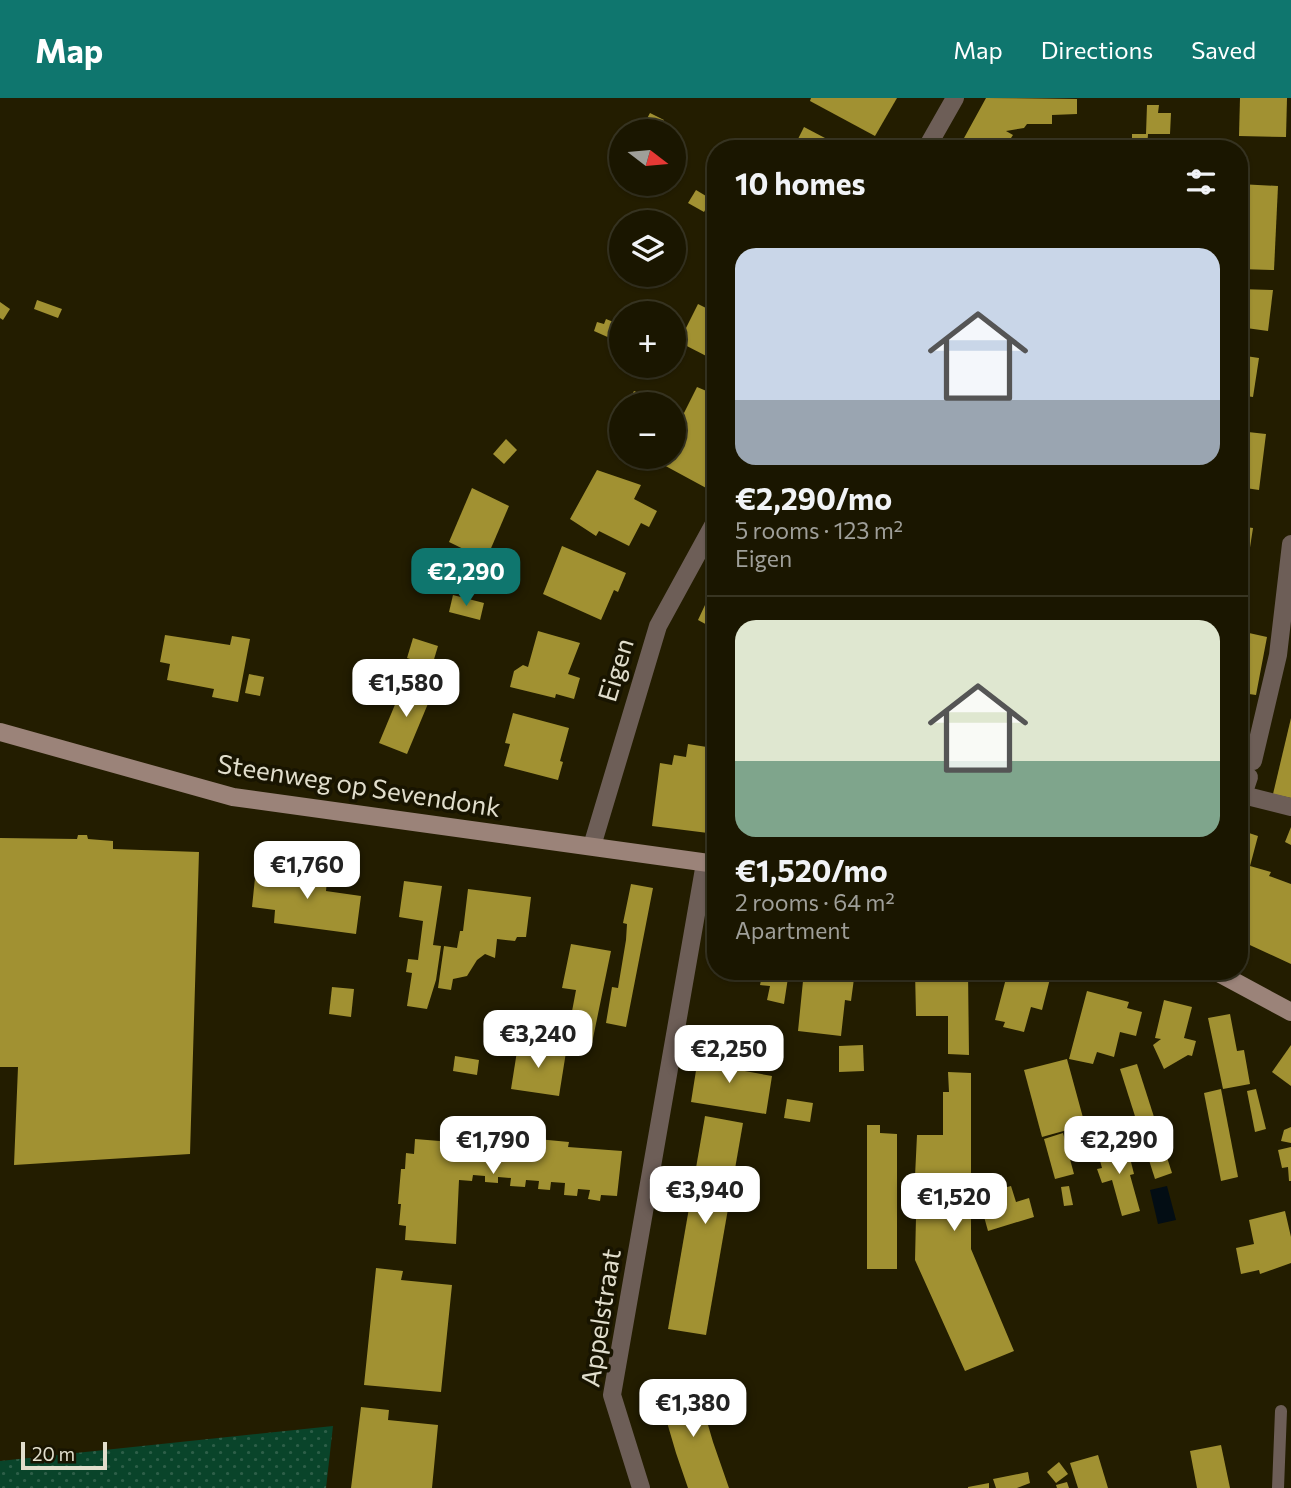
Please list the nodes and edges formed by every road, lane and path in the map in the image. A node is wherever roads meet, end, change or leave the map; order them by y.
1 (955, 98) edge
2 (931, 140) edge
3 (707, 536) edge
4 (1291, 544) edge
5 (0, 732) edge
6 (1254, 761) dead end
7 (1248, 799) edge
8 (1291, 807) edge
9 (592, 846) junction
10 (707, 862) edge
11 (707, 884) edge
12 (1232, 980) edge
13 (1291, 1012) edge
14 (1281, 1411) dead end
15 (641, 1488) edge
16 (1278, 1488) edge

1 - 2 street
3 - 9 street, Eigen
4 - 6 street
5 - 9 street, Steenweg op Sevendonk
7 - 8 street
9 - 10 street, Steenweg op Sevendonk
11 - 15 street, Appelstraat
12 - 13 street
14 - 16 lane

